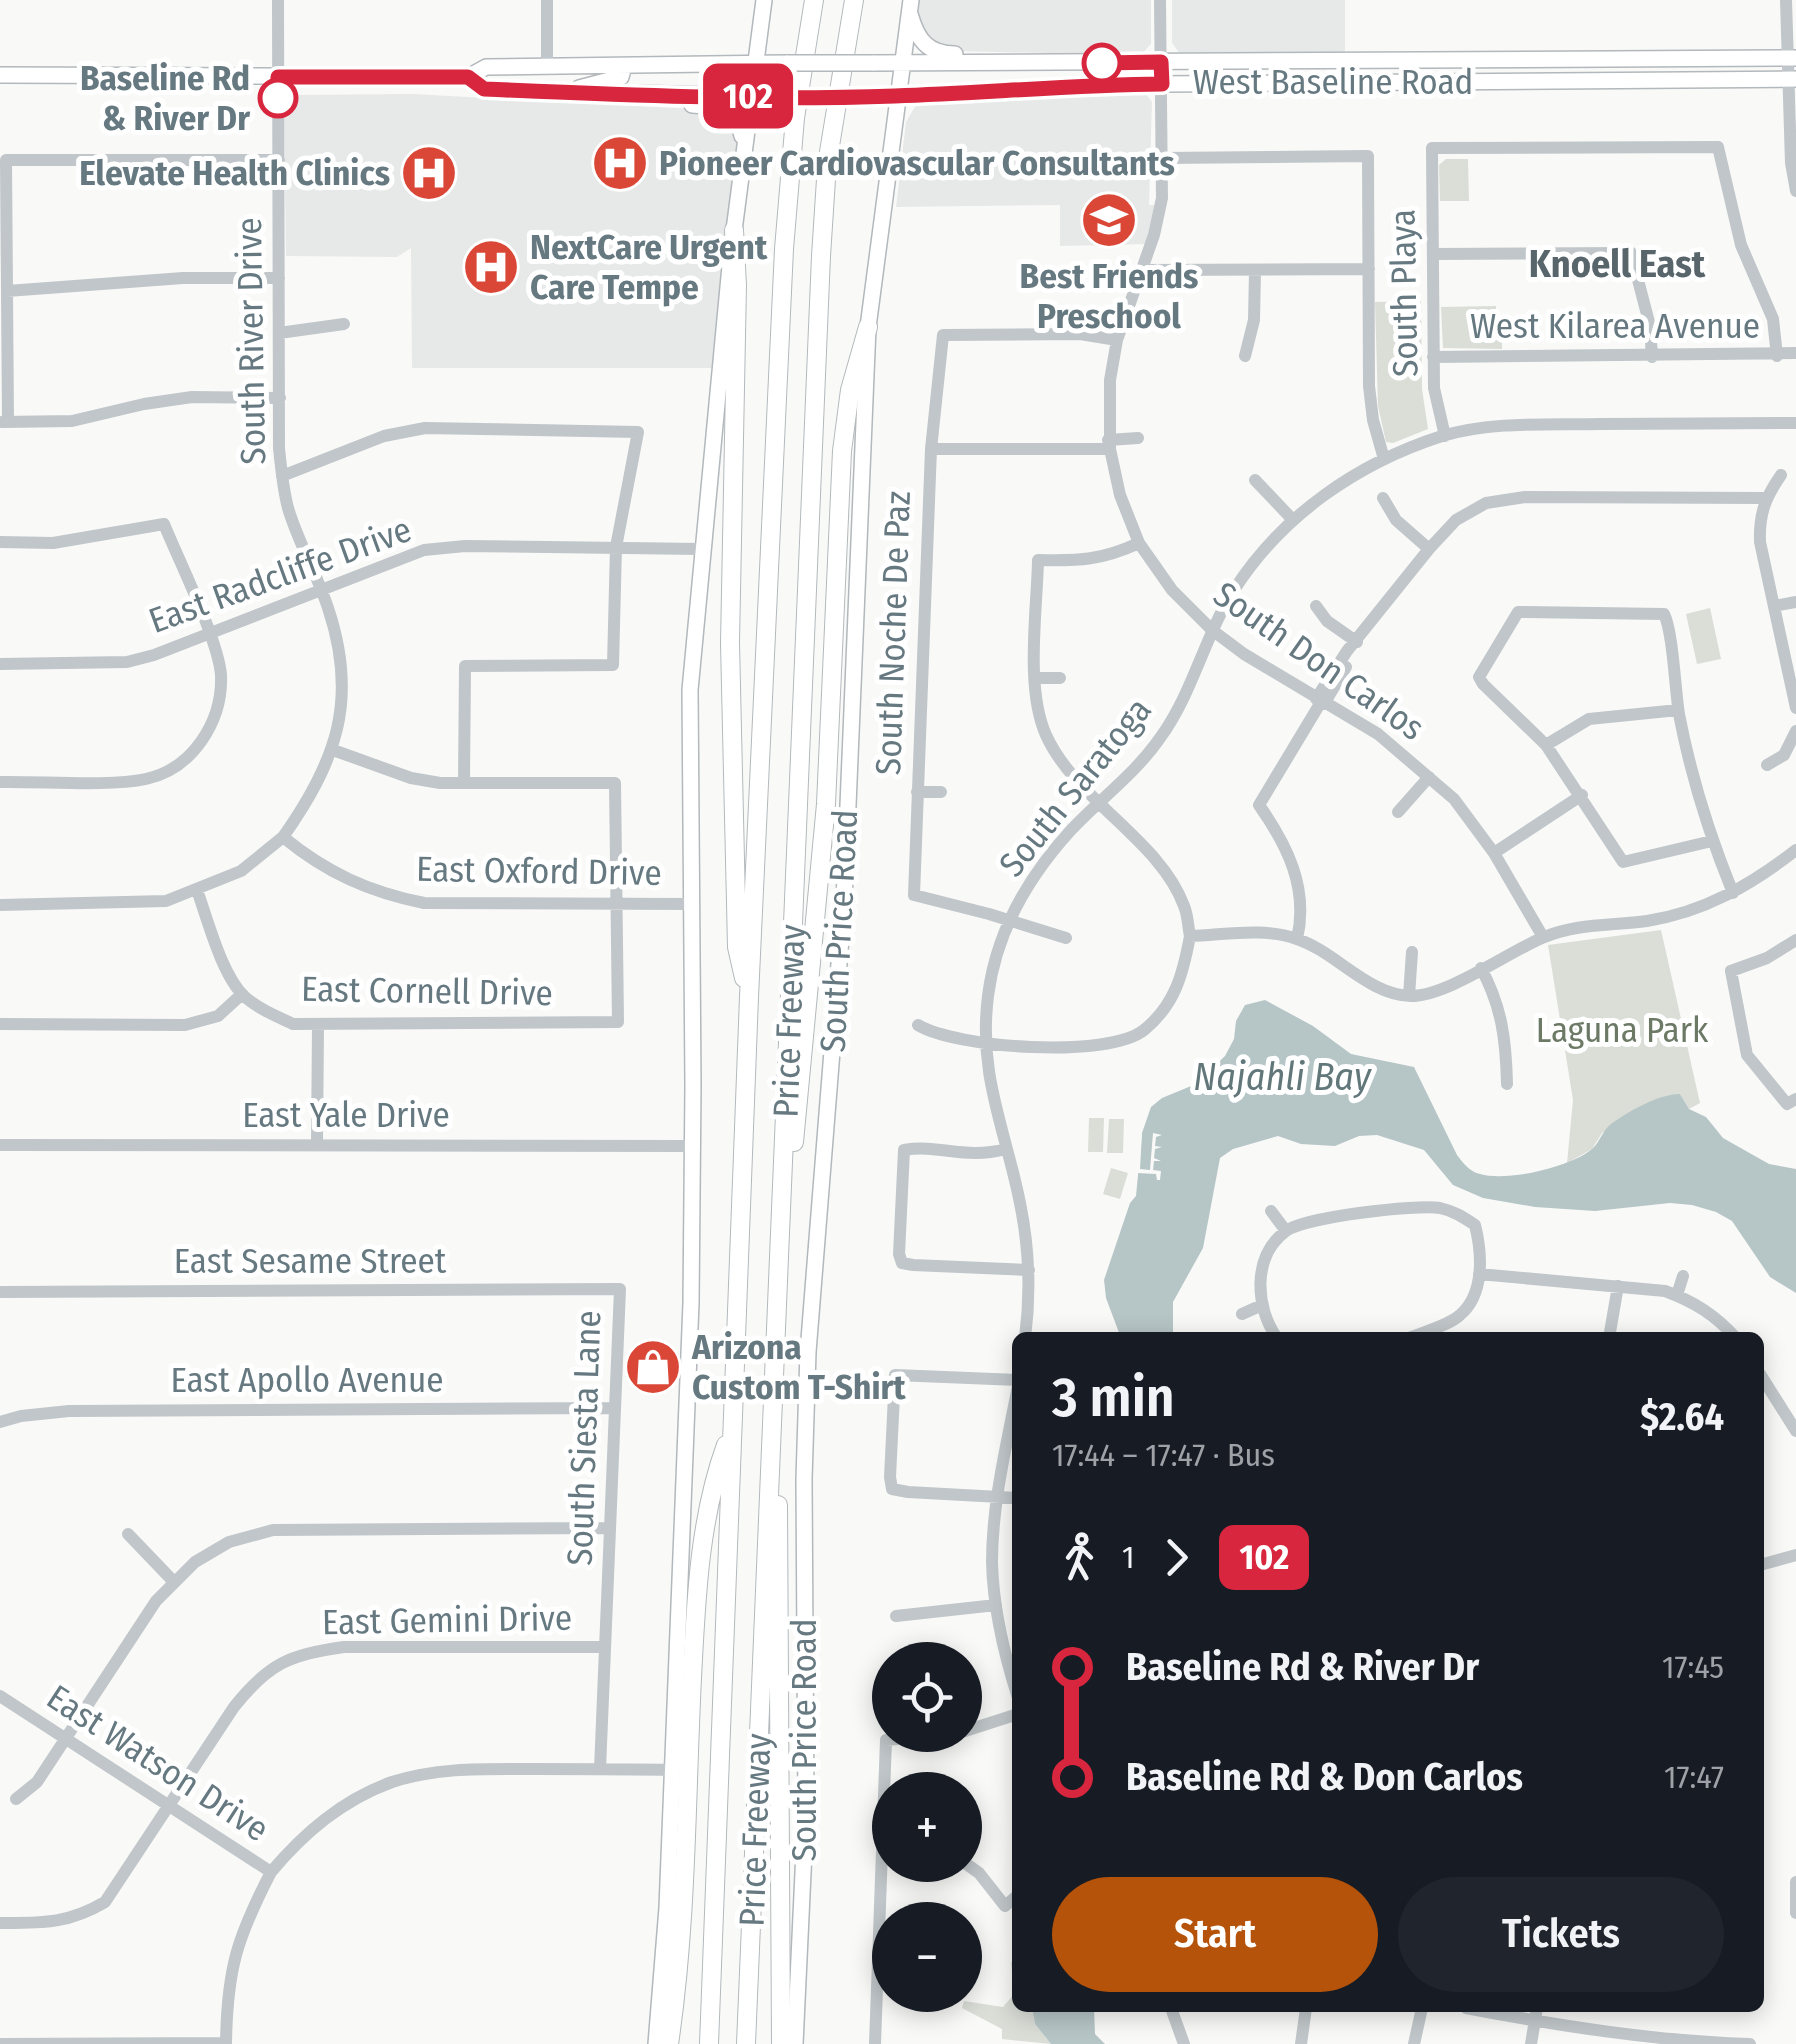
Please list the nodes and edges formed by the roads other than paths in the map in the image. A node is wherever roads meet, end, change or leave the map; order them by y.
1 (278, 0) edge
2 (547, 0) edge
3 (764, 0) edge
4 (814, 0) edge
5 (854, 0) edge
6 (1160, 0) edge
7 (1786, 0) edge
8 (910, 6) edge
9 (1792, 58) edge
10 (1002, 62) junction
11 (1161, 62) junction
12 (902, 63) junction
13 (763, 64) junction
14 (624, 66) junction
15 (546, 67) junction
16 (0, 75) edge
17 (278, 77) junction
18 (468, 77) junction
19 (1792, 79) edge
20 (1162, 84) junction
21 (504, 90) junction
22 (564, 92) junction
23 (594, 93) junction
24 (758, 96) junction
25 (898, 96) junction
26 (744, 151) junction
27 (1163, 158) junction
28 (278, 160) junction
29 (1796, 191) edge
30 (734, 230) junction
31 (1434, 254) junction
32 (1369, 269) junction
33 (1142, 270) junction
34 (1255, 271) junction
35 (278, 278) junction
36 (7, 290) junction
37 (344, 324) dead end
38 (868, 327) junction
39 (279, 333) junction
40 (1117, 340) junction
41 (1796, 353) edge
42 (1245, 356) dead end
43 (1434, 356) junction
44 (1652, 356) junction
45 (1777, 356) junction
46 (280, 398) junction
47 (4, 422) edge
48 (1796, 422) edge
49 (1445, 436) junction
50 (1138, 438) dead end
51 (1109, 445) junction
52 (930, 449) junction
53 (1384, 460) junction
54 (1781, 475) dead end
55 (282, 476) junction
56 (1255, 480) dead end
57 (1384, 498) dead end
58 (1765, 498) junction
59 (1292, 520) junction
60 (0, 542) edge
61 (1140, 543) junction
62 (616, 547) junction
63 (702, 548) junction
64 (1429, 548) junction
65 (322, 590) junction
66 (1796, 602) edge
67 (1316, 606) dead end
68 (1774, 606) junction
69 (1212, 630) junction
70 (209, 635) junction
71 (1357, 642) junction
72 (0, 664) edge
73 (1035, 678) junction
74 (1060, 678) dead end
75 (1320, 702) junction
76 (1796, 708) edge
77 (1678, 710) junction
78 (1796, 731) edge
79 (1546, 745) junction
80 (333, 750) junction
81 (1767, 766) dead end
82 (1430, 777) junction
83 (0, 782) edge
84 (464, 783) junction
85 (917, 792) junction
86 (941, 792) dead end
87 (1582, 795) junction
88 (1100, 805) junction
89 (1398, 812) dead end
90 (283, 837) junction
91 (1712, 841) junction
92 (1795, 851) edge
93 (1494, 853) junction
94 (197, 890) junction
95 (1733, 893) junction
96 (618, 902) junction
97 (690, 904) junction
98 (0, 905) edge
99 (1008, 920) junction
100 (1190, 936) junction
101 (1544, 937) junction
102 (1066, 938) dead end
103 (1297, 939) junction
104 (1796, 940) edge
105 (1412, 952) dead end
106 (1481, 968) junction
107 (242, 994) junction
108 (749, 996) junction
109 (1409, 996) junction
110 (0, 1024) edge
111 (318, 1025) junction
112 (918, 1025) dead end
113 (984, 1044) junction
114 (1507, 1084) dead end
115 (1791, 1102) edge
116 (0, 1144) edge
117 (317, 1145) junction
118 (692, 1146) junction
119 (1006, 1149) junction
120 (782, 1196) junction
121 (1272, 1210) dead end
122 (1286, 1231) junction
123 (1028, 1270) junction
124 (1479, 1274) junction
125 (1683, 1276) dead end
126 (1618, 1286) junction
127 (620, 1289) joint
128 (0, 1292) edge
129 (1677, 1296) junction
130 (1261, 1300) junction
131 (1242, 1314) dead end
132 (1025, 1332) edge
133 (1273, 1332) edge
134 (1424, 1332) edge
135 (1610, 1332) edge
136 (1730, 1332) edge
137 (1764, 1380) edge
138 (1012, 1383) edge
139 (614, 1408) junction
140 (1012, 1417) edge
141 (0, 1422) edge
142 (772, 1428) junction
143 (1796, 1429) edge
144 (731, 1431) junction
145 (998, 1496) junction
146 (1012, 1497) edge
147 (610, 1528) junction
148 (128, 1534) dead end
149 (1796, 1556) edge
150 (1764, 1564) edge
151 (174, 1582) junction
152 (996, 1605) junction
153 (896, 1616) dead end
154 (606, 1648) junction
155 (1012, 1673) edge
156 (0, 1696) edge
157 (1012, 1716) edge
158 (982, 1726) edge
159 (65, 1738) junction
160 (600, 1770) junction
161 (673, 1770) junction
162 (16, 1799) dead end
163 (170, 1807) junction
164 (271, 1872) junction
165 (982, 1877) edge
166 (1796, 1882) edge
167 (1012, 1900) edge
168 (1796, 1912) edge
169 (0, 1924) edge
170 (880, 2012) edge
171 (1172, 2012) edge
172 (1305, 2012) edge
173 (1421, 2012) edge
174 (1536, 2014) edge
175 (1648, 2040) edge
176 (226, 2043) edge
177 (0, 2044) edge
178 (656, 2044) edge
179 (669, 2044) edge
180 (709, 2044) edge
181 (746, 2044) edge
182 (781, 2044) edge
183 (796, 2044) edge
184 (875, 2044) edge
185 (1184, 2044) edge
186 (1301, 2044) edge
187 (1414, 2044) edge
188 (1531, 2044) edge
189 (1750, 2044) edge

1 - 17 street, South River Drive
2 - 15 street
3 - 13 main road
4 - 108 highway, Price Freeway
5 - 120 highway, Price Freeway
6 - 11 street, South Don Carlos
7 - 9 street
8 - 10 main road
8 - 12 main road, South Price Road
9 - 11 main road, West Baseline Road
9 - 19 street
10 - 11 main road, West Baseline Road
10 - 12 main road, West Baseline Road
11 - 20 street, South Don Carlos
12 - 13 main road, West Baseline Road, bridge
12 - 25 main road, South Price Road
13 - 14 main road, West Baseline Road
13 - 24 main road
14 - 15 main road, West Baseline Road
14 - 22 main road
15 - 18 main road, West Baseline Road
15 - 21 main road
15 - 22 main road
16 - 17 main road
17 - 18 main road
17 - 28 street, South River Drive
18 - 21 main road
19 - 20 main road, West Baseline Road
19 - 29 street
20 - 25 main road, West Baseline Road
20 - 27 street, South Don Carlos
21 - 22 main road
22 - 23 main road
23 - 24 main road, West Baseline Road
23 - 26 main road
24 - 25 main road, West Baseline Road, bridge
24 - 26 main road
25 - 38 main road, South Price Road
26 - 30 main road
27 - 32 street
27 - 33 street, South Don Carlos
28 - 35 street, South River Drive
28 - 36 street
30 - 63 main road
30 - 108 highway
31 - 43 street, South Playa
31 - 44 street
31 - 45 street, South Playa
32 - 34 street
32 - 53 street
33 - 34 street
33 - 40 street, South Don Carlos
34 - 42 street
35 - 36 street
35 - 39 street, South River Drive
36 - 47 street
37 - 39 street
38 - 120 highway
38 - 183 main road, South Price Road
39 - 46 street, South River Drive
40 - 51 street, South Don Carlos
40 - 52 street, South Noche De Paz
41 - 45 street, West Kilarea Avenue
43 - 44 street, West Kilarea Avenue
43 - 49 street, South Playa
44 - 45 street, West Kilarea Avenue
46 - 47 street
46 - 55 street, South River Drive
48 - 49 street, South Saratoga
49 - 53 street, South Saratoga
50 - 51 street
51 - 52 street
51 - 61 street, South Don Carlos
52 - 85 street, South Noche De Paz
53 - 59 street, South Saratoga
54 - 58 street
55 - 62 street
55 - 65 street, South River Drive
56 - 59 street
57 - 64 street
58 - 64 street
58 - 68 street
59 - 69 street, South Saratoga
60 - 70 street
61 - 69 street, South Don Carlos
61 - 73 street
62 - 63 street, East Radcliffe Drive
62 - 65 street, East Radcliffe Drive
62 - 84 street
63 - 97 main road
64 - 71 street
65 - 70 street, East Radcliffe Drive
65 - 80 street, South River Drive
66 - 68 street
67 - 71 street
68 - 76 street
69 - 75 street, South Don Carlos
69 - 88 street, South Saratoga
70 - 72 street, East Radcliffe Drive
70 - 83 street
71 - 75 street
73 - 74 street
73 - 88 street
75 - 82 street, South Don Carlos
75 - 103 street
77 - 79 street
77 - 79 street
77 - 91 street
78 - 81 street
79 - 87 street
80 - 84 street
80 - 90 street, South River Drive
82 - 89 street
82 - 93 street, South Don Carlos
84 - 96 street
85 - 86 street
85 - 99 street, South Noche De Paz
87 - 91 street
87 - 93 street
88 - 99 street, South Saratoga
88 - 100 street
90 - 94 street
90 - 96 street, East Oxford Drive
91 - 95 street
92 - 95 street
93 - 101 street, South Don Carlos
94 - 98 street
94 - 107 street
95 - 101 street
96 - 97 street, East Oxford Drive
96 - 111 street, East Cornell Drive
97 - 118 main road
99 - 102 street
99 - 113 street, South Saratoga
100 - 103 street
100 - 113 street
101 - 106 street
103 - 109 street
104 - 115 street
105 - 109 street
106 - 109 street
106 - 114 street
107 - 110 street
107 - 111 street, East Cornell Drive
108 - 144 highway, Price Freeway
111 - 117 street
112 - 113 street
113 - 119 street, South Saratoga
116 - 117 street, East Yale Drive
117 - 118 street, East Yale Drive
118 - 161 main road
119 - 123 street, South Saratoga
119 - 123 street
120 - 142 highway, Price Freeway
121 - 122 street
122 - 124 street
122 - 130 street
123 - 132 street, South Saratoga
124 - 126 street
124 - 134 street
125 - 129 street
126 - 129 street
126 - 135 street
127 - 128 street, East Sesame Street
127 - 139 street, South Siesta Lane
129 - 136 street
130 - 131 street
130 - 133 street
137 - 143 street
138 - 145 street
139 - 141 street, East Apollo Avenue
139 - 147 street, South Siesta Lane
140 - 145 street
142 - 181 highway, Price Freeway
142 - 182 highway
144 - 179 highway
144 - 180 highway, Price Freeway
145 - 146 street
145 - 152 street
147 - 151 street
147 - 154 street, South Siesta Lane
148 - 151 street
149 - 150 street
151 - 159 street
152 - 153 street
152 - 155 street
154 - 160 street, South Siesta Lane
154 - 163 street, East Gemini Drive
156 - 159 street, East Watson Drive
157 - 158 street
159 - 162 street
159 - 163 street, East Watson Drive
160 - 161 street, East Watson Drive
160 - 164 street, East Watson Drive
161 - 178 main road
163 - 164 street, East Watson Drive
163 - 169 street, East Gemini Drive
164 - 176 street
165 - 167 street
166 - 168 street
170 - 184 street
171 - 185 street
172 - 186 street
173 - 187 street
174 - 175 street
174 - 188 street
175 - 189 street
176 - 177 street

